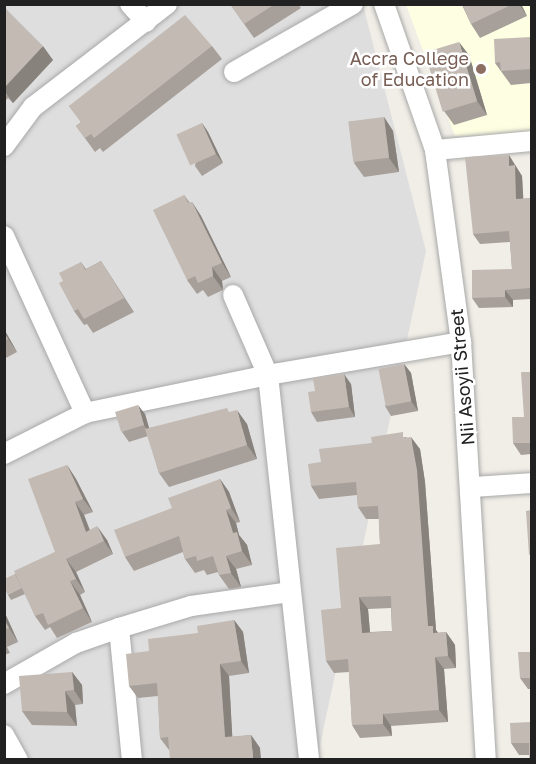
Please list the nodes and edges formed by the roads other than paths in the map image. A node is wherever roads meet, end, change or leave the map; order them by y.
1 (130, 4) edge
2 (167, 4) edge
3 (353, 4) edge
4 (384, 4) edge
5 (146, 22) junction
6 (234, 72) dead end
7 (531, 141) edge
8 (4, 146) edge
9 (435, 150) junction
10 (4, 236) edge
11 (233, 295) dead end
12 (461, 342) junction
13 (268, 375) junction
14 (85, 413) junction
15 (4, 454) edge
16 (531, 483) edge
17 (472, 487) junction
18 (291, 592) junction
19 (119, 628) junction
20 (4, 684) edge
21 (4, 735) edge
22 (18, 759) edge
23 (132, 759) edge
24 (309, 759) edge
25 (486, 759) edge

1 - 5 street
2 - 5 street
3 - 6 street
4 - 9 street, Nii Asoyii Street
5 - 8 street
7 - 9 street
9 - 12 street, Nii Asoyii Street
10 - 14 street
11 - 13 street
12 - 13 street
12 - 17 street, Nii Asoyii Street
13 - 14 street
13 - 18 street
14 - 15 street
16 - 17 street
17 - 25 street, Nii Asoyii Street
18 - 19 street
18 - 24 street
19 - 20 street
19 - 23 street
21 - 22 street

